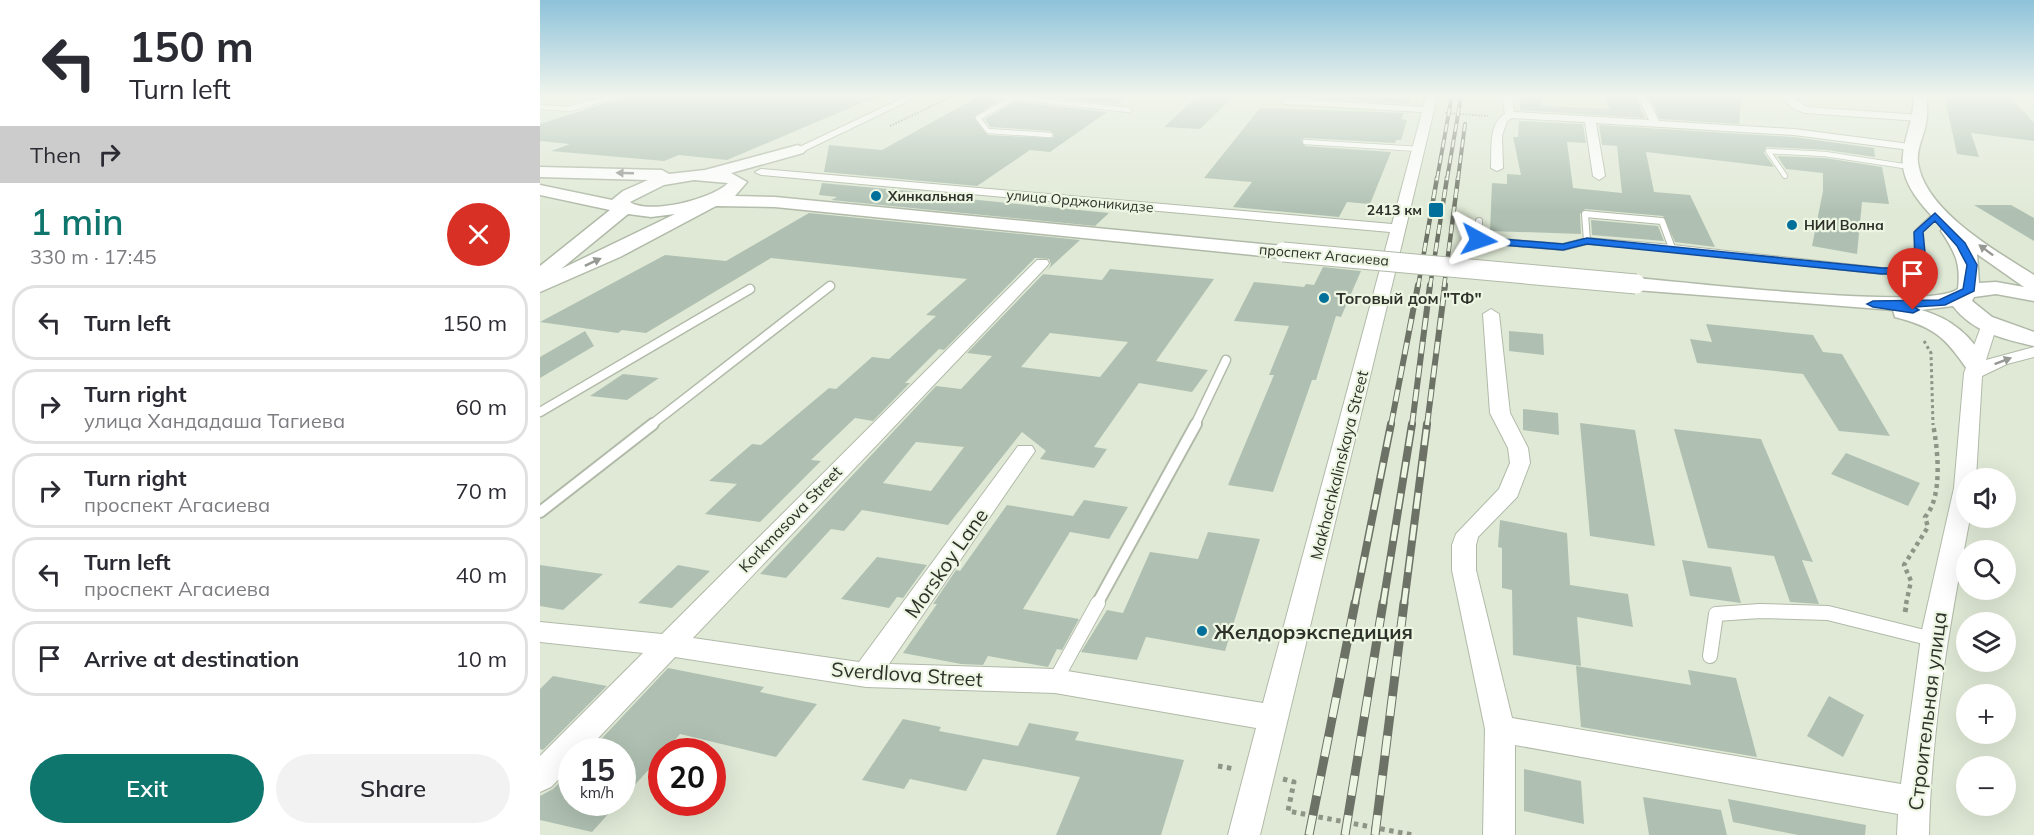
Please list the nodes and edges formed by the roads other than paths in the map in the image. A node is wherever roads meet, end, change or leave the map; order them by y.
1 (833, 134) edge
2 (1034, 134) edge
3 (1424, 134) edge
4 (1498, 134) edge
5 (1592, 134) edge
6 (1809, 134) edge
7 (1914, 134) edge
8 (1050, 135) dead end
9 (1305, 142) dead end
10 (1910, 147) junction
11 (1419, 149) junction
12 (798, 150) junction
13 (1909, 167) junction
14 (1497, 168) dead end
15 (540, 172) edge
16 (761, 172) junction
17 (1599, 176) dead end
18 (1785, 176) dead end
19 (684, 177) junction
20 (736, 188) junction
21 (540, 190) edge
22 (713, 201) junction
23 (775, 202) junction
24 (624, 208) junction
25 (1935, 216) junction
26 (1479, 221) dead end
27 (1399, 229) junction
28 (1587, 241) junction
29 (1672, 248) junction
30 (1042, 263) dead end
31 (540, 275) edge
32 (2034, 284) edge
33 (540, 286) edge
34 (830, 286) dead end
35 (750, 289) dead end
36 (1965, 293) junction
37 (2034, 294) edge
38 (1873, 304) junction
39 (1491, 314) dead end
40 (1989, 325) junction
41 (2034, 339) edge
42 (2034, 352) edge
43 (1226, 360) dead end
44 (1975, 368) junction
45 (540, 412) edge
46 (1025, 451) dead end
47 (540, 512) edge
48 (540, 632) edge
49 (1934, 639) junction
50 (667, 645) junction
51 (1710, 656) dead end
52 (866, 675) junction
53 (1055, 681) junction
54 (1274, 718) junction
55 (1500, 729) junction
56 (540, 777) edge
57 (1914, 802) junction
58 (1244, 835) edge
59 (1499, 835) edge
60 (1913, 835) edge

1 - 12 street
2 - 8 lane
3 - 11 street, Makhachkalinskaya Street
4 - 14 street
5 - 17 street
6 - 10 street
7 - 10 main road
9 - 11 lane
10 - 13 main road
11 - 27 street, Makhachkalinskaya Street
12 - 16 main road
12 - 19 main road
13 - 18 lane
13 - 25 main road
32 -> 13 main road
19 -> 15 main road
16 - 20 main road
16 - 27 street, улица Орджоникидзе
19 - 20 main road, проспект Агасиева
19 - 24 main road
20 - 22 main road
20 - 23 main road, проспект Агасиева
21 - 24 main road
22 - 23 main road, проспект Агасиева
22 - 24 main road
33 -> 22 main road
23 - 38 main road, проспект Агасиева, bridge
24 - 31 main road
25 - 29 lane
25 - 36 main road
26 - 28 lane
27 - 54 street, Makhachkalinskaya Street
28 - 29 lane
28 - 29 lane
30 - 50 street, Korkmasova Street
34 - 47 lane
35 - 45 lane
36 - 37 main road, проспект Агасиева
36 - 38 main road, проспект Агасиева
36 - 40 main road
38 - 40 main road, проспект Агасиева
38 - 44 main road
39 - 55 street
40 - 41 main road
40 - 44 street, Строительная улица
44 -> 42 street
43 - 53 lane
44 - 49 street, Строительная улица
46 - 52 street, Morskoy Lane
48 - 50 street, Sverdlova Street
49 - 51 lane
49 - 57 street, Строительная улица
50 - 52 street, Sverdlova Street
50 - 56 street, Korkmasova Street
52 - 53 street, Sverdlova Street
53 - 54 street, Sverdlova Street
54 - 58 street, Makhachkalinskaya Street
55 - 57 street
55 - 59 street
57 - 60 street, Строительная улица

